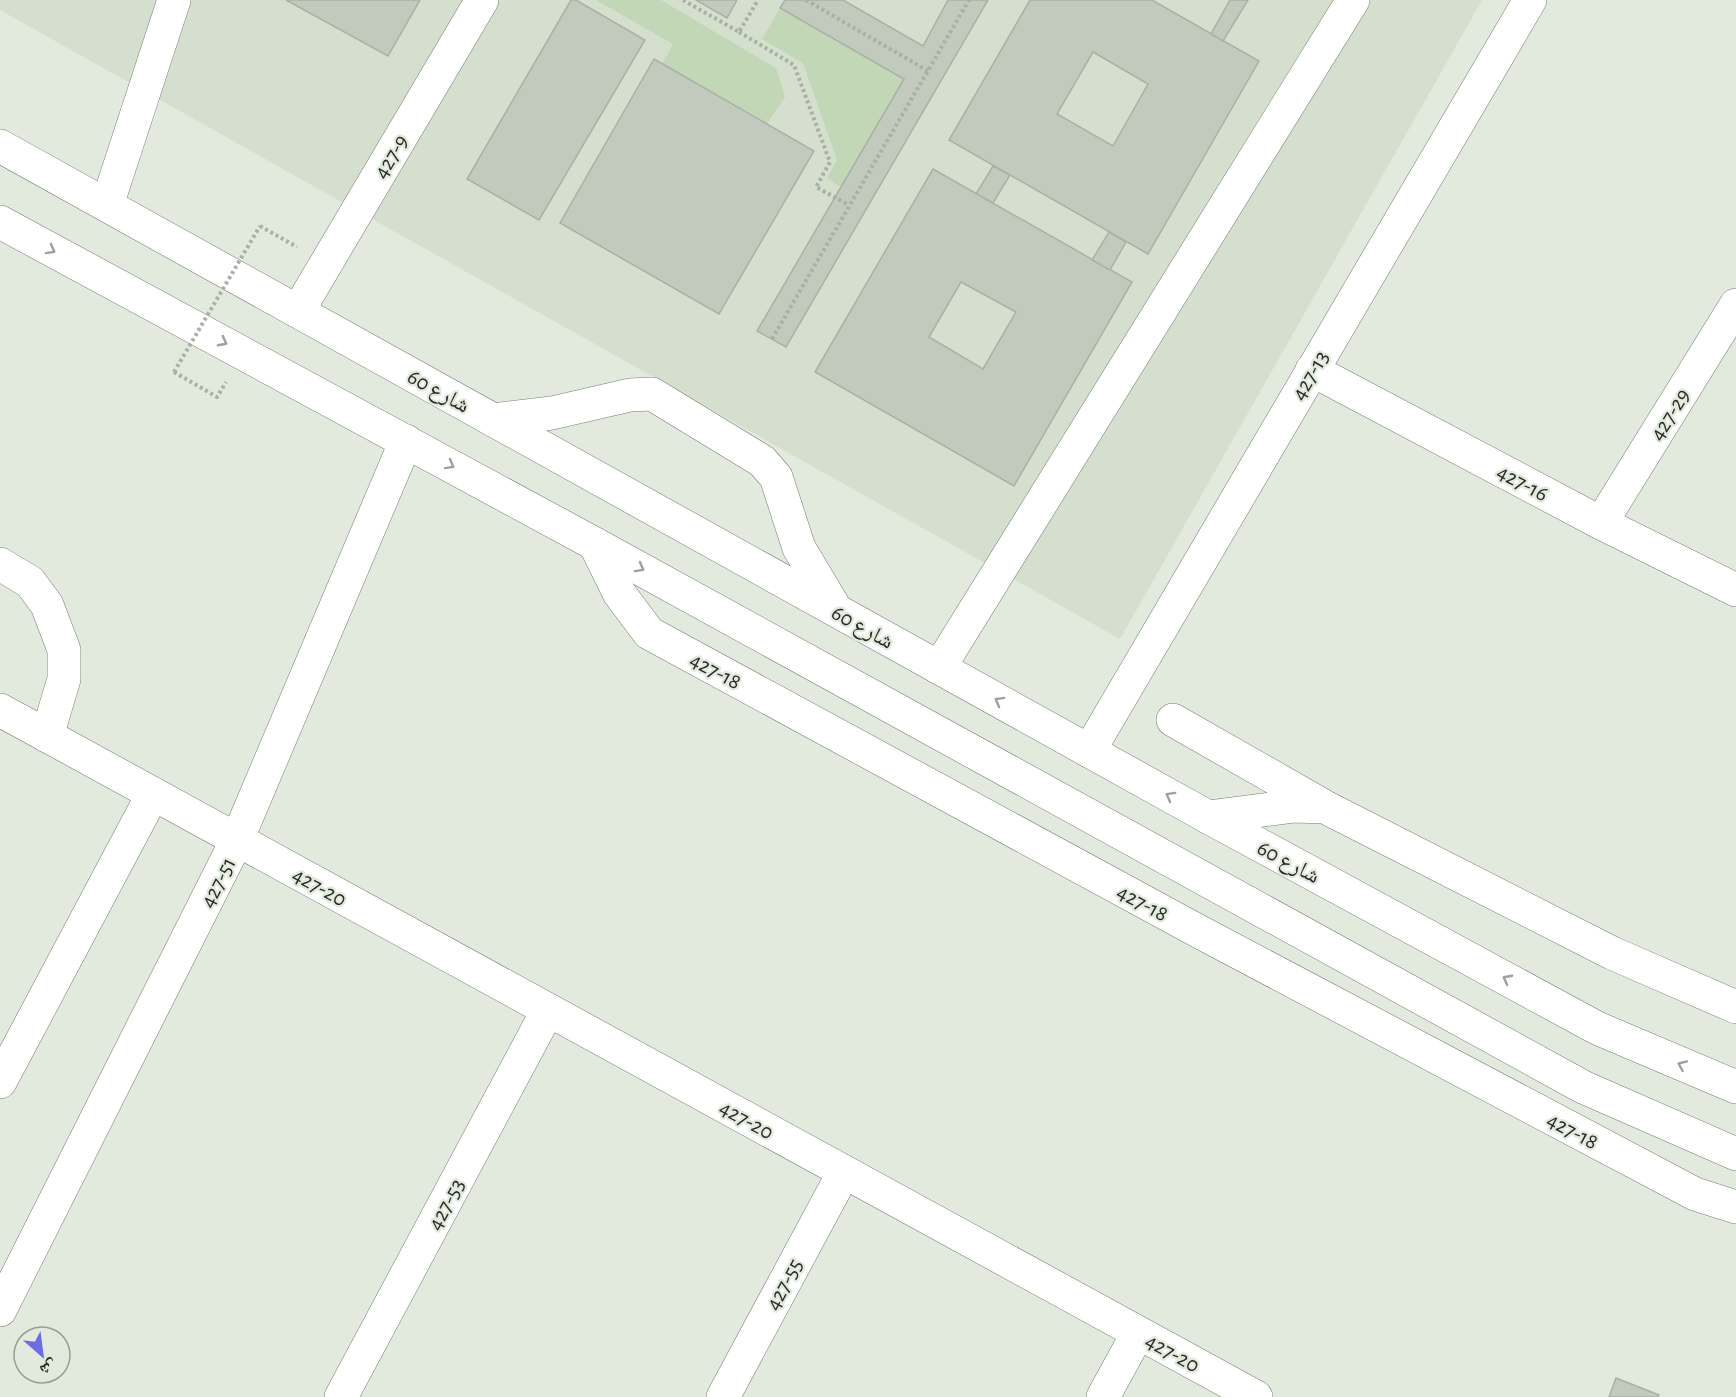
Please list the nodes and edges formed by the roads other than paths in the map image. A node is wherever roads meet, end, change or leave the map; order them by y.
1 (174, 0) edge
2 (482, 0) edge
3 (1353, 0) edge
4 (1530, 0) edge
5 (0, 146) edge
6 (107, 205) junction
7 (0, 222) edge
8 (1736, 305) edge
9 (297, 311) junction
10 (1312, 370) junction
11 (493, 420) junction
12 (406, 441) junction
13 (1601, 523) junction
14 (595, 544) junction
15 (0, 564) edge
16 (1736, 590) edge
17 (837, 611) junction
18 (939, 668) junction
19 (0, 710) edge
20 (1173, 720) dead end
21 (47, 736) junction
22 (1089, 751) junction
23 (153, 794) junction
24 (1325, 807) junction
25 (1208, 817) junction
26 (237, 840) junction
27 (1736, 1007) edge
28 (548, 1010) junction
29 (0, 1082) edge
30 (1736, 1088) edge
31 (1736, 1154) edge
32 (844, 1172) junction
33 (1736, 1207) edge
34 (0, 1310) edge
35 (1138, 1333) junction
36 (341, 1397) edge
37 (723, 1397) edge
38 (1103, 1397) edge
39 (1256, 1397) edge

1 - 6 street
2 - 9 street, 427-9
3 - 18 street
4 - 10 street, 427-13
5 - 6 street, شارع 60
6 - 9 street, شارع 60
7 -> 12 street
8 - 13 street, 427-29
9 - 11 street, شارع 60
10 - 13 street, 427-16
10 - 22 street, 427-13
11 - 17 street, شارع 60
11 - 17 street
12 -> 14 street
12 - 26 street, 427-51
13 - 16 street, 427-16
14 -> 31 street
14 - 33 street, 427-18
15 - 21 street
17 - 18 street, شارع 60
22 -> 18 street, شارع 60
19 - 21 street, 427-20
20 - 24 street
21 - 23 street, 427-20
25 -> 22 street, شارع 60
23 - 26 street, 427-20
23 - 29 street
24 - 25 street
24 - 27 street
30 -> 25 street, شارع 60
26 - 28 street, 427-20
26 - 34 street, 427-51
28 - 32 street, 427-20
28 - 36 street, 427-53
32 - 35 street, 427-20
32 - 37 street, 427-55
35 - 38 street
35 - 39 street, 427-20

